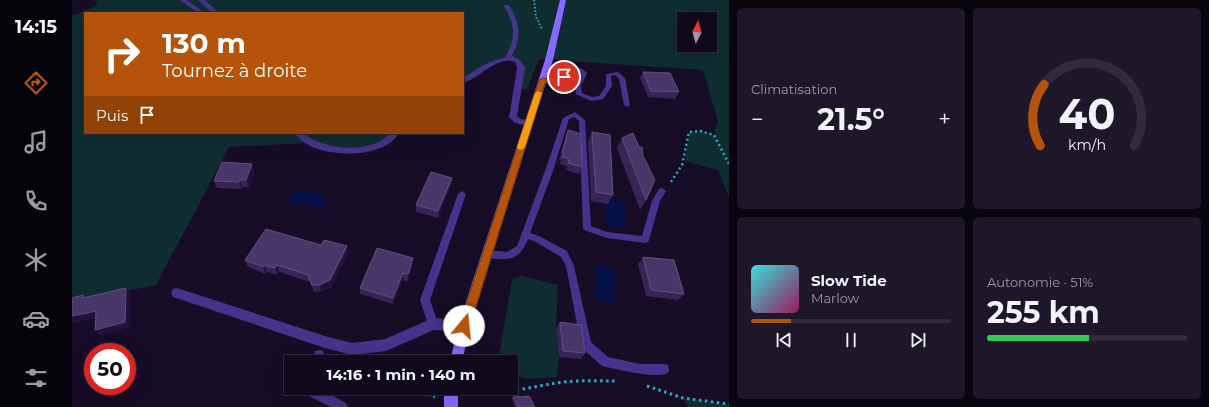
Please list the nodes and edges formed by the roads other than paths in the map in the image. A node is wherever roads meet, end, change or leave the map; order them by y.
1 (183, 0) edge
2 (201, 0) edge
3 (563, 0) edge
4 (507, 6) dead end
5 (201, 12) edge
6 (215, 12) edge
7 (508, 58) junction
8 (464, 80) edge
9 (543, 80) junction
10 (627, 105) dead end
11 (528, 123) junction
12 (299, 134) edge
13 (393, 134) edge
14 (662, 191) road end
15 (462, 194) dead end
16 (525, 235) junction
17 (487, 254) junction
18 (177, 293) dead end
19 (433, 324) junction
20 (464, 326) junction
21 (458, 355) edge
22 (664, 369) dead end
23 (319, 395) edge
24 (342, 407) edge

1 - 5 street
2 - 6 street
3 - 9 main road
4 - 7 lane
7 - 8 street
7 - 11 street
9 - 10 lane
9 - 11 main road
11 - 17 main road
12 - 13 street
14 - 16 lane
15 - 19 lane
16 - 17 lane
16 - 22 lane
17 - 20 main road
18 - 19 street
19 - 20 street
20 - 21 main road
23 - 24 lane

